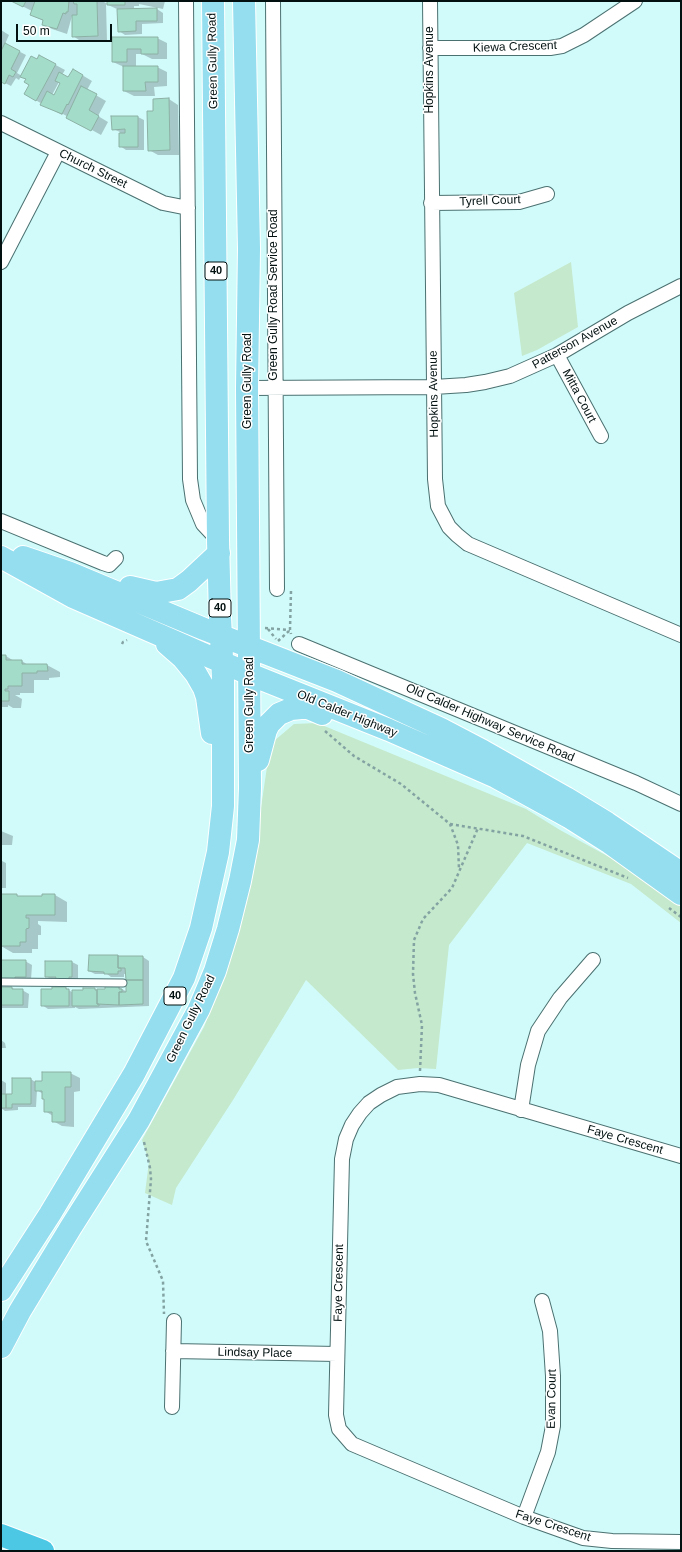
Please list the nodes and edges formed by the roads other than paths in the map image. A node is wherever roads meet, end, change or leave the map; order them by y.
1 (186, 1) edge
2 (213, 1) edge
3 (244, 1) edge
4 (273, 1) edge
5 (430, 1) edge
6 (635, 1) edge
7 (430, 48) junction
8 (1, 123) edge
9 (58, 152) junction
10 (547, 194) dead end
11 (431, 203) junction
12 (188, 208) junction
13 (1, 262) edge
14 (681, 286) edge
15 (557, 355) junction
16 (434, 387) junction
17 (247, 388) junction
18 (275, 388) junction
19 (601, 436) dead end
20 (1, 520) edge
21 (218, 547) junction
22 (1, 549) edge
23 (1, 557) edge
24 (116, 558) dead end
25 (70, 574) junction
26 (277, 584) road end
27 (152, 632) junction
28 (681, 634) edge
29 (221, 635) junction
30 (296, 640) road end
31 (249, 647) junction
32 (223, 663) junction
33 (249, 674) junction
34 (496, 778) junction
35 (681, 804) edge
36 (223, 806) junction
37 (248, 816) junction
38 (681, 873) edge
39 (672, 898) edge
40 (593, 960) dead end
41 (1, 982) edge
42 (123, 983) dead end
43 (521, 1110) junction
44 (681, 1156) edge
45 (1, 1290) edge
46 (542, 1301) dead end
47 (174, 1321) road end
48 (1, 1347) edge
49 (173, 1351) junction
50 (337, 1354) junction
51 (172, 1406) dead end
52 (524, 1517) junction
53 (1, 1534) edge
54 (681, 1542) edge
55 (43, 1551) edge

1 - 12 street
2 - 21 main road, Green Gully Road / 40
3 - 17 main road, Green Gully Road / 40
4 - 18 street, Green Gully Road Service Road
5 - 7 street, Hopkins Avenue
6 - 7 street, Kiewa Crescent
7 - 11 street, Hopkins Avenue
8 - 9 street, Church Street
9 - 12 street, Church Street
9 - 13 street
10 - 11 street, Tyrell Court
11 - 16 street, Hopkins Avenue
12 - 21 street
14 - 15 street, Patterson Avenue
15 - 16 street, Patterson Avenue
15 - 19 street, Mitta Court
16 - 18 street, Patterson Avenue
16 - 28 street, Hopkins Avenue
17 - 18 street, Patterson Avenue
17 - 31 main road, Green Gully Road / 40
18 - 26 street, Green Gully Road Service Road
20 - 24 street
21 - 25 main road
21 - 29 main road, Green Gully Road / 40
22 - 25 main road, Old Calder Highway
23 - 27 main road, Old Calder Highway
25 - 29 main road, Old Calder Highway
27 - 32 main road, Old Calder Highway
27 - 36 main road
29 - 31 main road, Old Calder Highway
29 - 32 main road, Green Gully Road / 40
30 - 35 street, Old Calder Highway Service Road
31 - 33 main road, Green Gully Road / 40
31 - 38 main road, Old Calder Highway
32 - 33 main road, Old Calder Highway
32 - 36 main road, Green Gully Road / 40
33 - 34 main road, Old Calder Highway
33 - 37 main road, Green Gully Road / 40
34 - 37 main road
34 - 39 main road, Old Calder Highway
36 - 45 main road, Green Gully Road / 40
37 - 48 main road, Green Gully Road / 40
40 - 43 street
41 - 42 lane
43 - 44 street, Faye Crescent
43 - 50 street, Faye Crescent
46 - 52 street, Evan Court
47 - 49 street
49 - 50 street, Lindsay Place
49 - 51 street
50 - 52 street, Faye Crescent
52 - 54 street, Faye Crescent
53 - 55 highway

